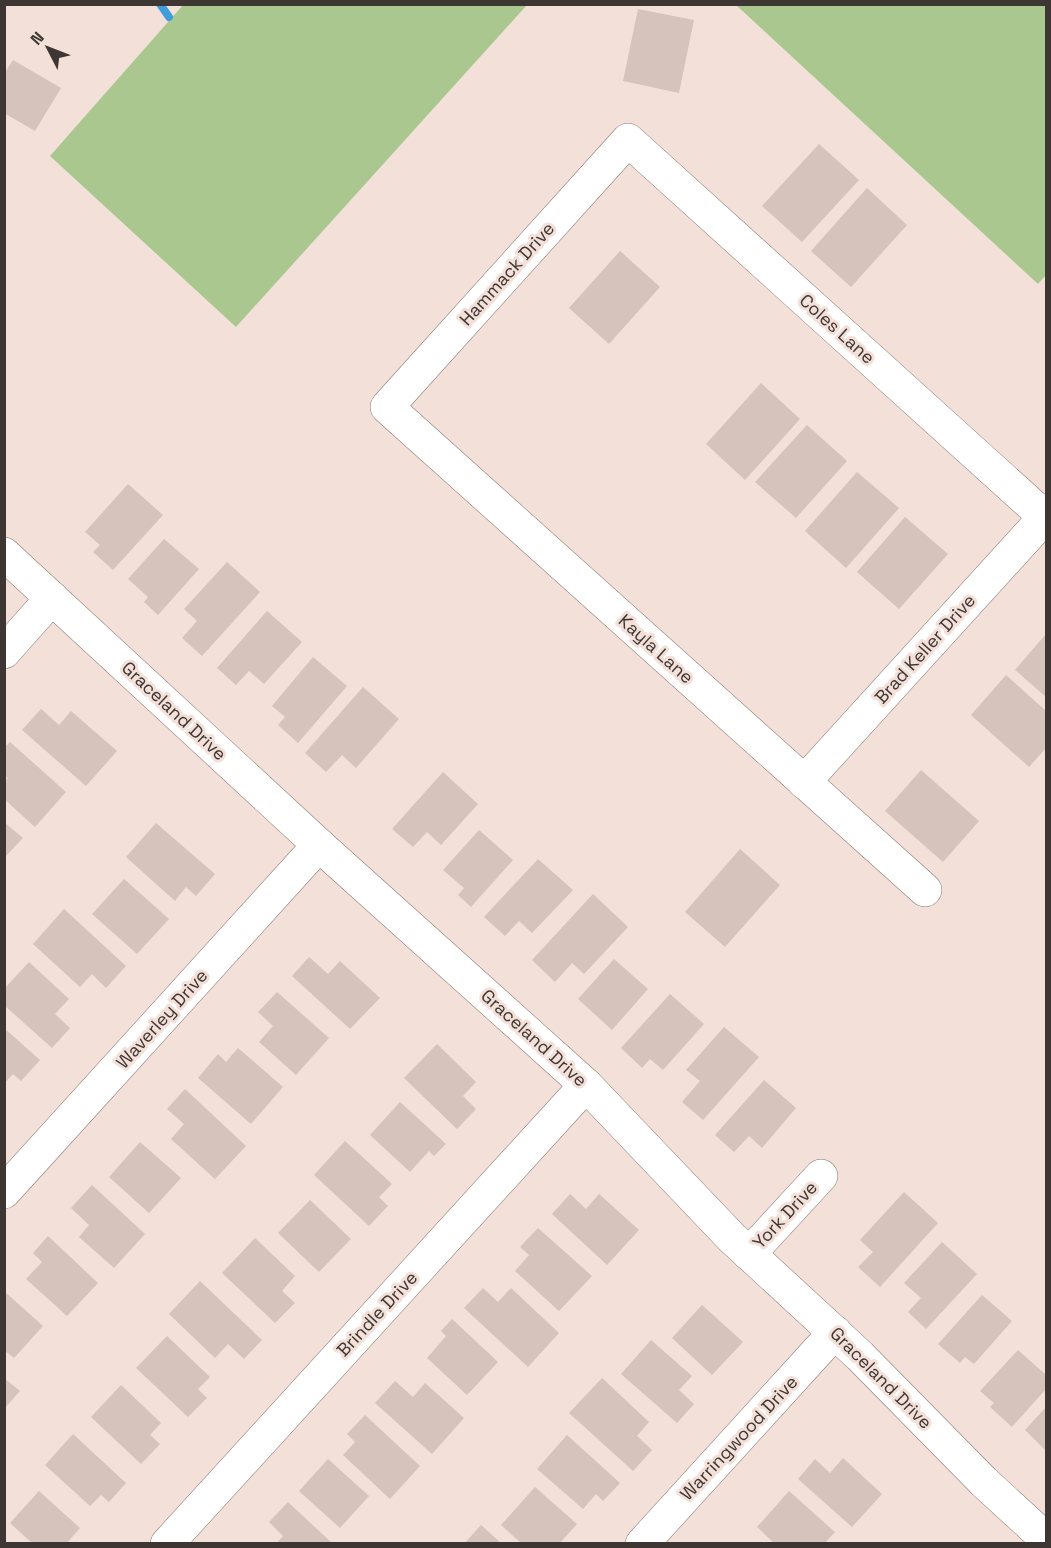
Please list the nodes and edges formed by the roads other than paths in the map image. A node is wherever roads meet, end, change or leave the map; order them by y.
1 (628, 141) joint
2 (387, 407) joint
3 (1046, 517) edge
4 (4, 554) edge
5 (52, 598) junction
6 (4, 652) edge
7 (804, 782) junction
8 (319, 845) junction
9 (925, 890) dead end
10 (586, 1085) junction
11 (821, 1176) dead end
12 (4, 1192) edge
13 (749, 1254) junction
14 (835, 1332) junction
15 (1047, 1539) edge
16 (166, 1544) edge
17 (642, 1544) edge

1 - 2 street, Hammack Drive
1 - 3 street, Coles Lane
2 - 7 street, Kayla Lane
3 - 7 street, Brad Keller Drive
4 - 5 street, Graceland Drive
5 - 6 street
5 - 8 street, Graceland Drive
7 - 9 street, Kayla Lane
8 - 10 street, Graceland Drive
8 - 12 street, Waverley Drive
10 - 13 street, Graceland Drive
10 - 16 street, Brindle Drive
11 - 13 street, York Drive
13 - 14 street, Graceland Drive
14 - 15 street, Graceland Drive
14 - 17 street, Warringwood Drive

